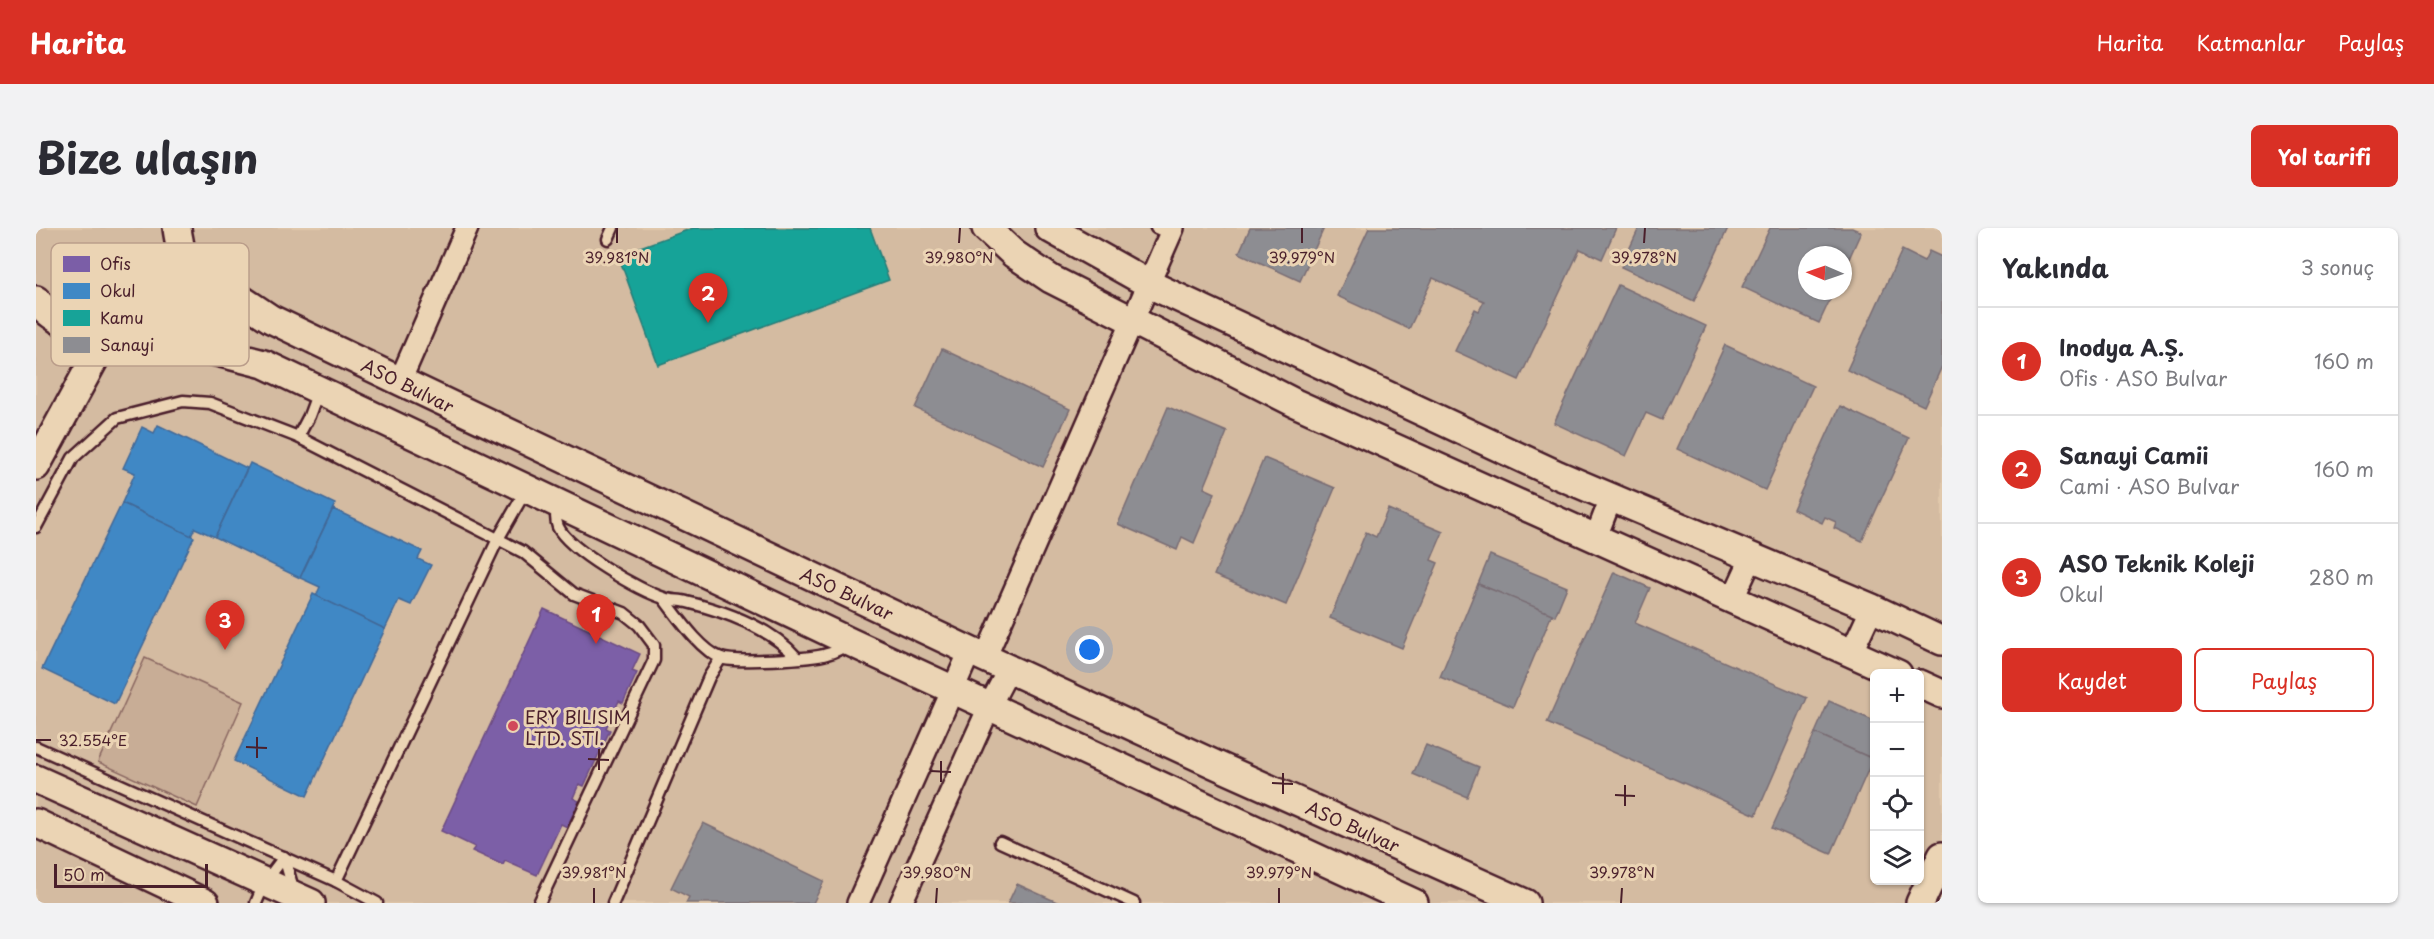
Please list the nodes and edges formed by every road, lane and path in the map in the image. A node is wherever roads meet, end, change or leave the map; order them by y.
1 (177, 228) edge
2 (467, 228) edge
3 (613, 228) edge
4 (986, 228) edge
5 (1050, 228) edge
6 (1166, 230) edge
7 (608, 239) dead end
8 (179, 243) edge
9 (1149, 284) junction
10 (249, 304) edge
11 (1132, 320) junction
12 (249, 361) edge
13 (96, 366) edge
14 (400, 381) junction
15 (319, 389) junction
16 (297, 437) junction
17 (36, 466) edge
18 (527, 488) junction
19 (1611, 498) junction
20 (558, 504) junction
21 (36, 527) edge
22 (1596, 537) junction
23 (498, 539) junction
24 (1752, 557) junction
25 (1733, 598) junction
26 (664, 599) junction
27 (1872, 608) junction
28 (1942, 641) edge
29 (850, 642) junction
30 (1852, 651) junction
31 (796, 657) junction
32 (721, 658) junction
33 (988, 659) junction
34 (1889, 669) edge
35 (1924, 686) edge
36 (953, 688) junction
37 (1942, 694) edge
38 (990, 705) junction
39 (36, 747) edge
40 (36, 779) edge
41 (36, 823) edge
42 (1000, 843) dead end
43 (1942, 856) edge
44 (284, 858) junction
45 (336, 881) junction
46 (260, 893) edge
47 (299, 901) edge
48 (204, 903) edge
49 (377, 903) edge
50 (539, 903) edge
51 (613, 903) edge
52 (858, 903) edge
53 (900, 903) edge
54 (1134, 903) edge
55 (1414, 903) edge
56 (1525, 903) edge
57 (1920, 903) edge

1 - 8 street
2 - 14 street
3 - 7 lane
4 - 11 street
5 - 9 street
6 - 9 street
9 - 11 street
9 - 19 street
10 - 14 street, ASO Bulvar
11 - 22 street
11 - 33 street
12 - 15 street
13 - 17 street
14 - 33 street, ASO Bulvar
15 - 16 lane
15 - 18 street
16 - 21 lane
16 - 23 lane
18 - 20 street
18 - 23 lane
19 - 22 street
19 - 24 street
20 - 26 lane
20 - 29 street
22 - 25 street
23 - 45 lane
23 - 50 lane
24 - 25 street
24 - 27 street
25 - 30 street
26 - 31 lane
26 - 32 lane
27 - 28 street
27 - 30 street
29 - 31 lane
29 - 36 street
30 - 34 street
31 - 32 lane
32 - 51 lane
33 - 36 street
33 - 38 street
33 - 56 street, ASO Bulvar
35 - 37 street
36 - 38 street
36 - 52 street
38 - 53 street
38 - 55 street
39 - 44 lane
40 - 46 street
41 - 48 street
42 - 54 lane
43 - 57 street
44 - 45 lane
44 - 46 lane
44 - 47 lane
45 - 49 lane
46 - 47 street

